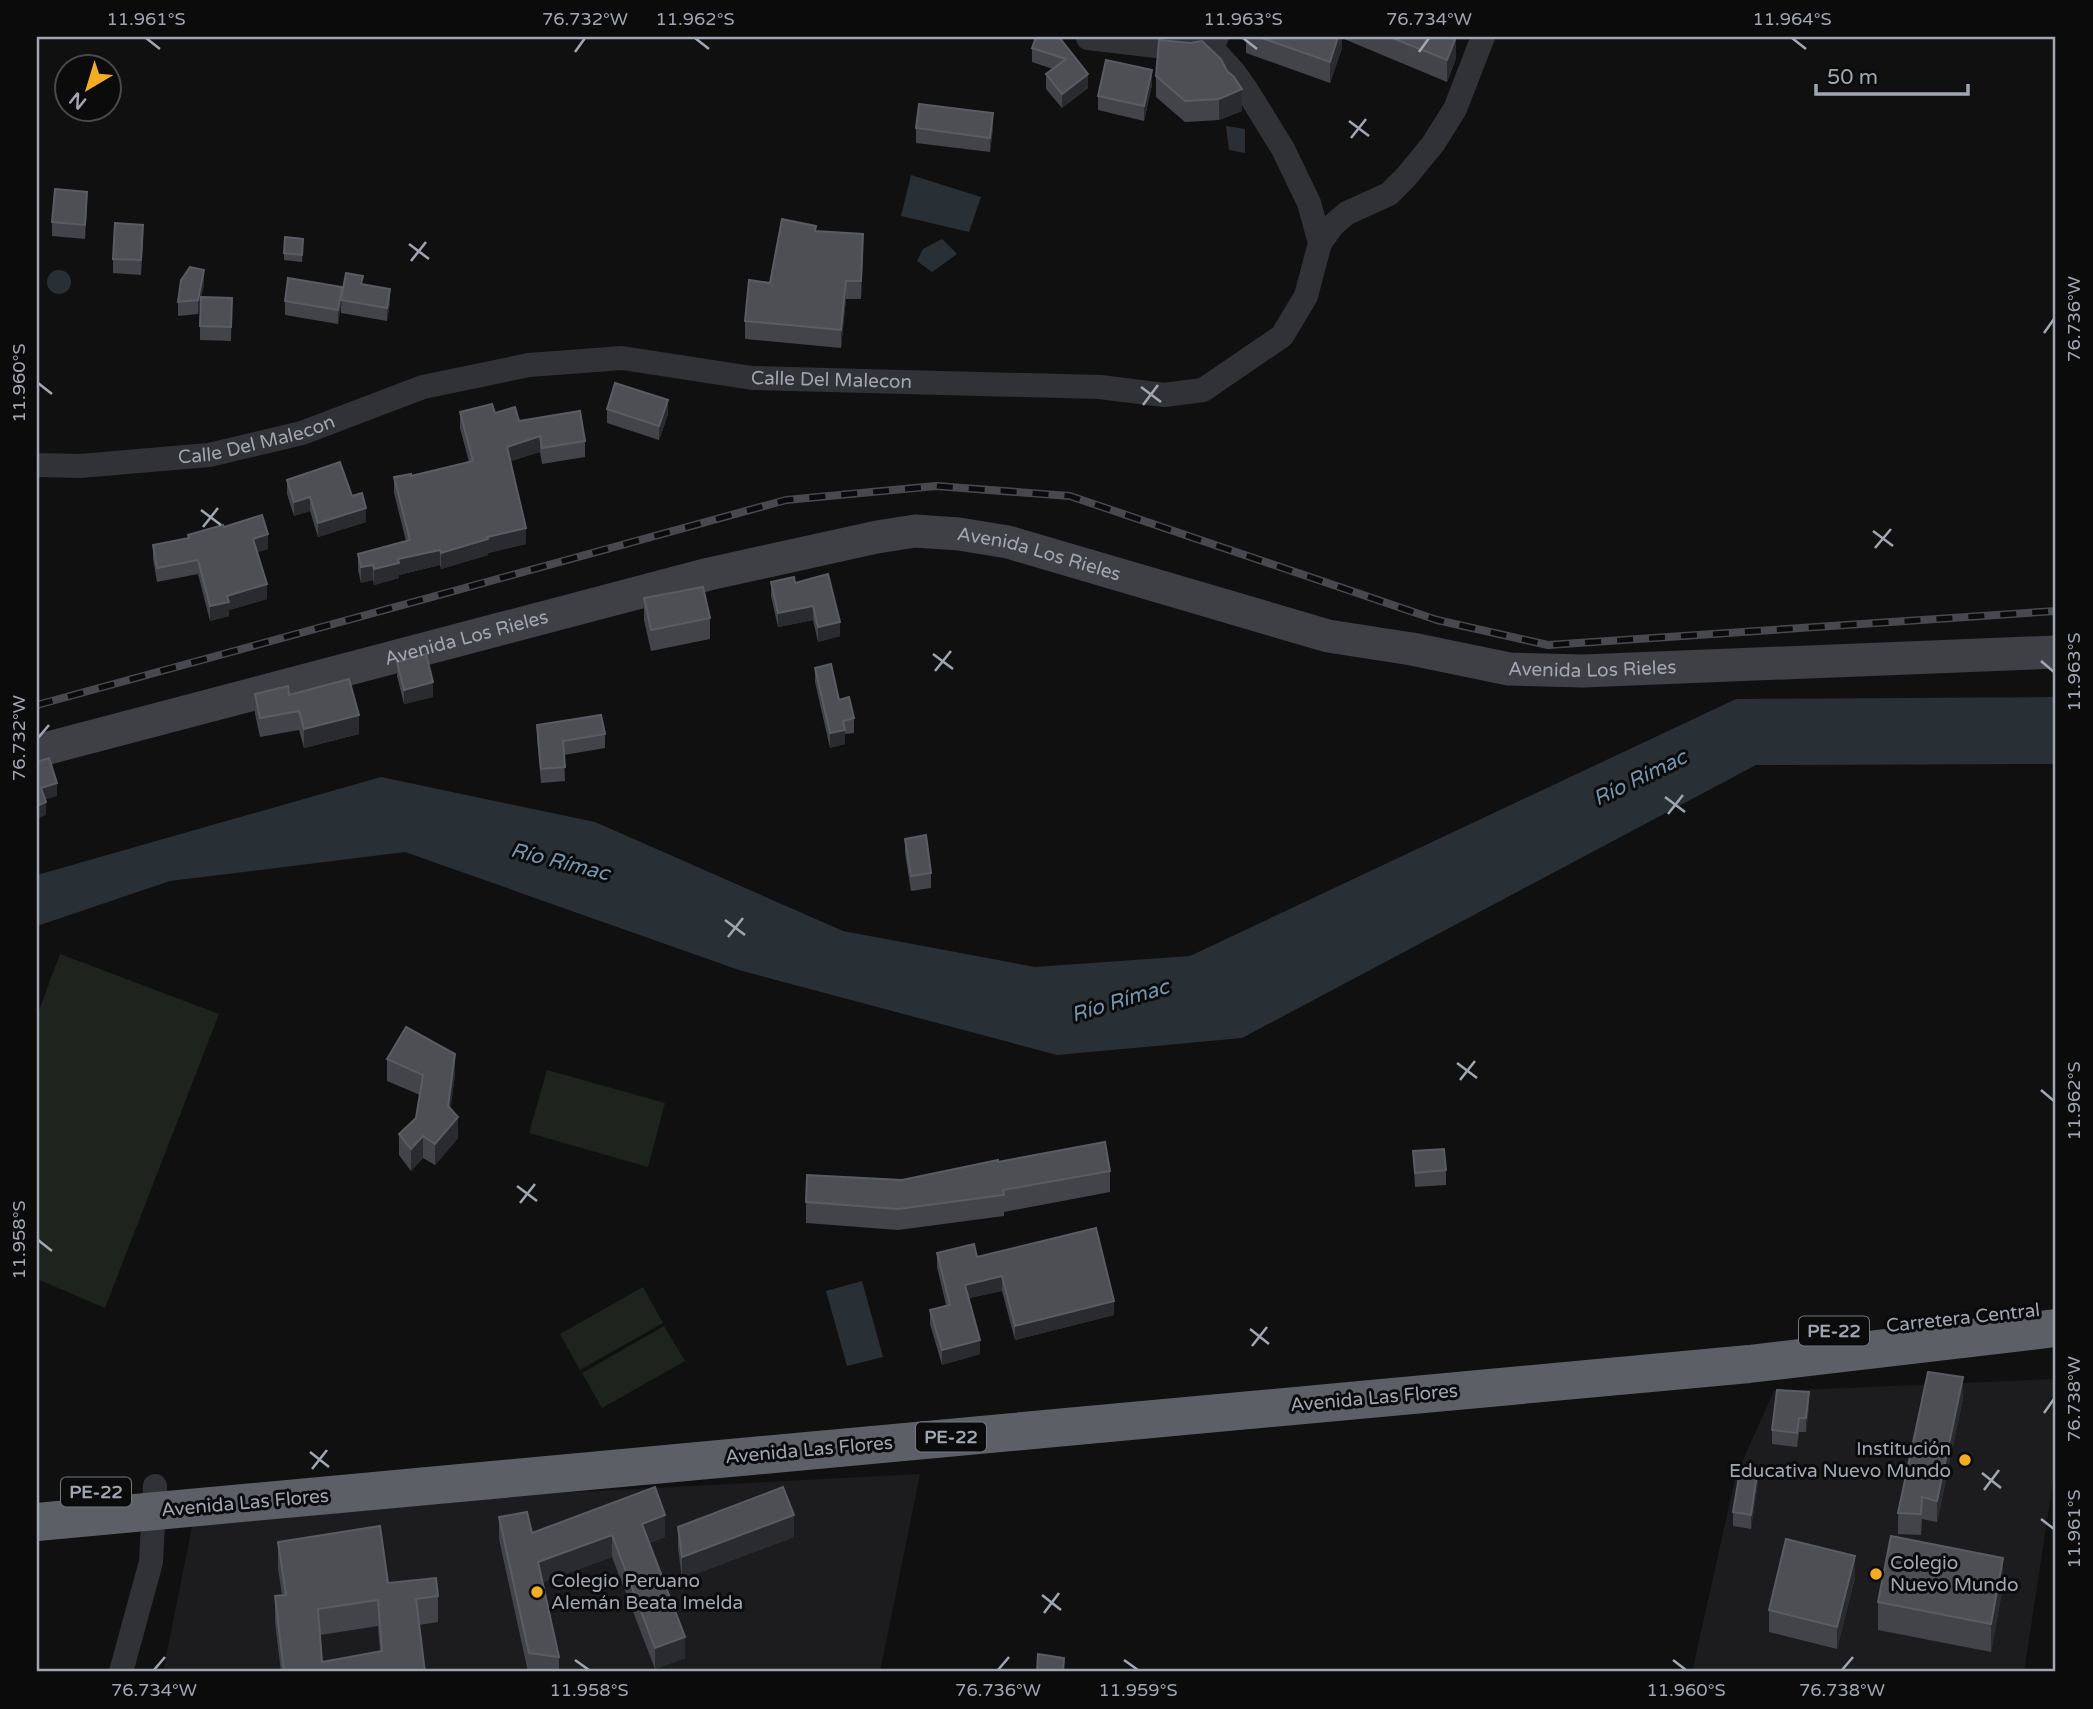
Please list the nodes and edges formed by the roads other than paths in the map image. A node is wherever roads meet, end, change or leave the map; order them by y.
1 (1483, 37) edge
2 (1088, 38) edge
3 (1207, 40) edge
4 (1320, 243) junction
5 (37, 465) edge
6 (2056, 652) edge
7 (37, 751) edge
8 (2056, 1308) edge
9 (2056, 1328) edge
10 (1747, 1352) junction
11 (37, 1497) edge
12 (154, 1499) junction
13 (37, 1522) edge
14 (121, 1672) edge

1 - 4 street
2 - 3 street
3 - 4 street
4 - 5 street, Calle Del Malecon
6 - 7 street, Avenida Los Rieles
8 - 10 highway, Carretera Central / PE-22
9 - 10 highway, Carretera Central / PE-22
10 - 12 highway, Avenida Las Flores / PE-22
11 - 12 highway, Avenida Las Flores / PE-22
12 - 13 highway, Avenida Las Flores / PE-22
12 - 14 street

